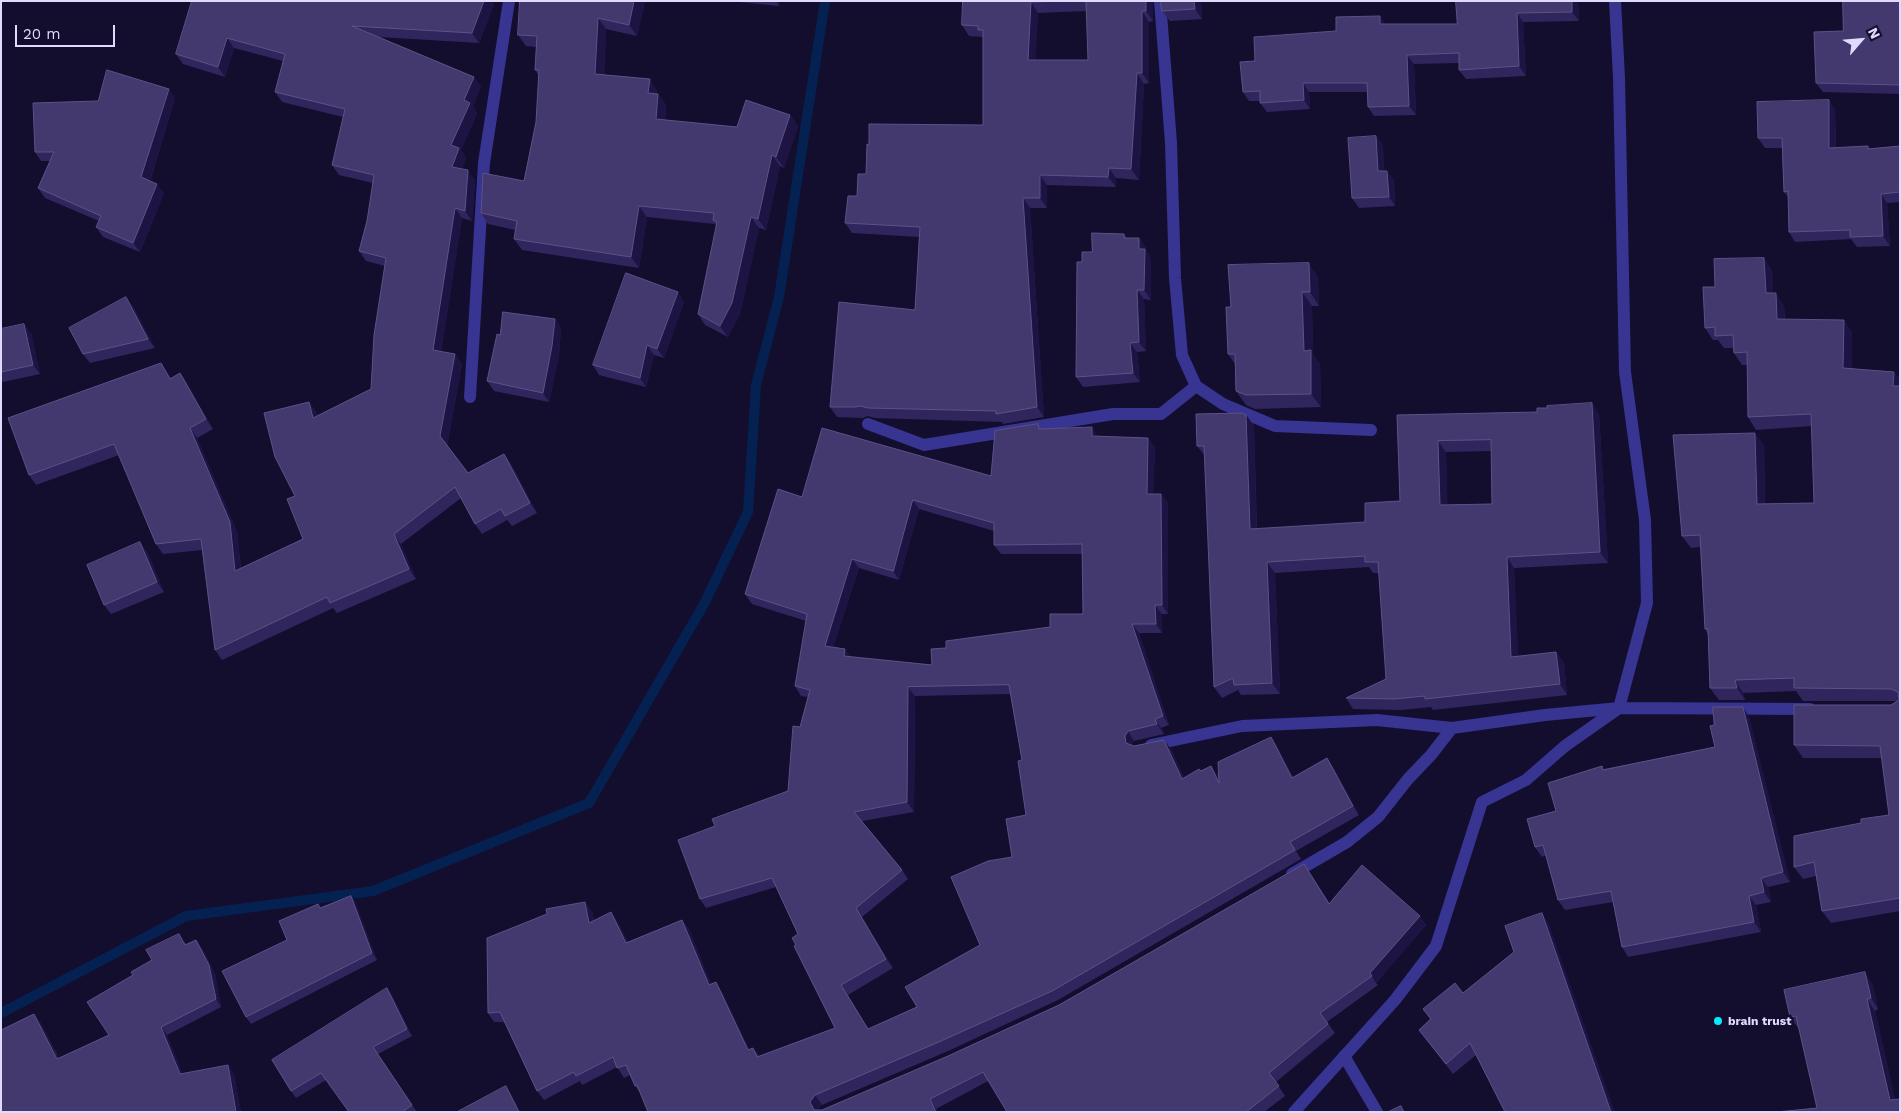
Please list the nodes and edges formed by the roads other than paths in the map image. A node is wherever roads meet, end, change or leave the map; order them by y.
1 (509, 1) edge
2 (1160, 1) edge
3 (1615, 1) edge
4 (1196, 386) junction
5 (470, 397) dead end
6 (868, 424) edge
7 (1371, 430) dead end
8 (1619, 708) junction
9 (1822, 709) edge
10 (1452, 728) junction
11 (1139, 747) edge
12 (1279, 882) edge
13 (1344, 1056) junction
14 (1294, 1112) edge
15 (1377, 1112) edge

1 - 5 street
2 - 4 street
3 - 8 street
4 - 6 street
4 - 7 street
8 - 9 street
8 - 10 street
8 - 13 street
10 - 11 street
10 - 12 street
13 - 14 street
13 - 15 street

